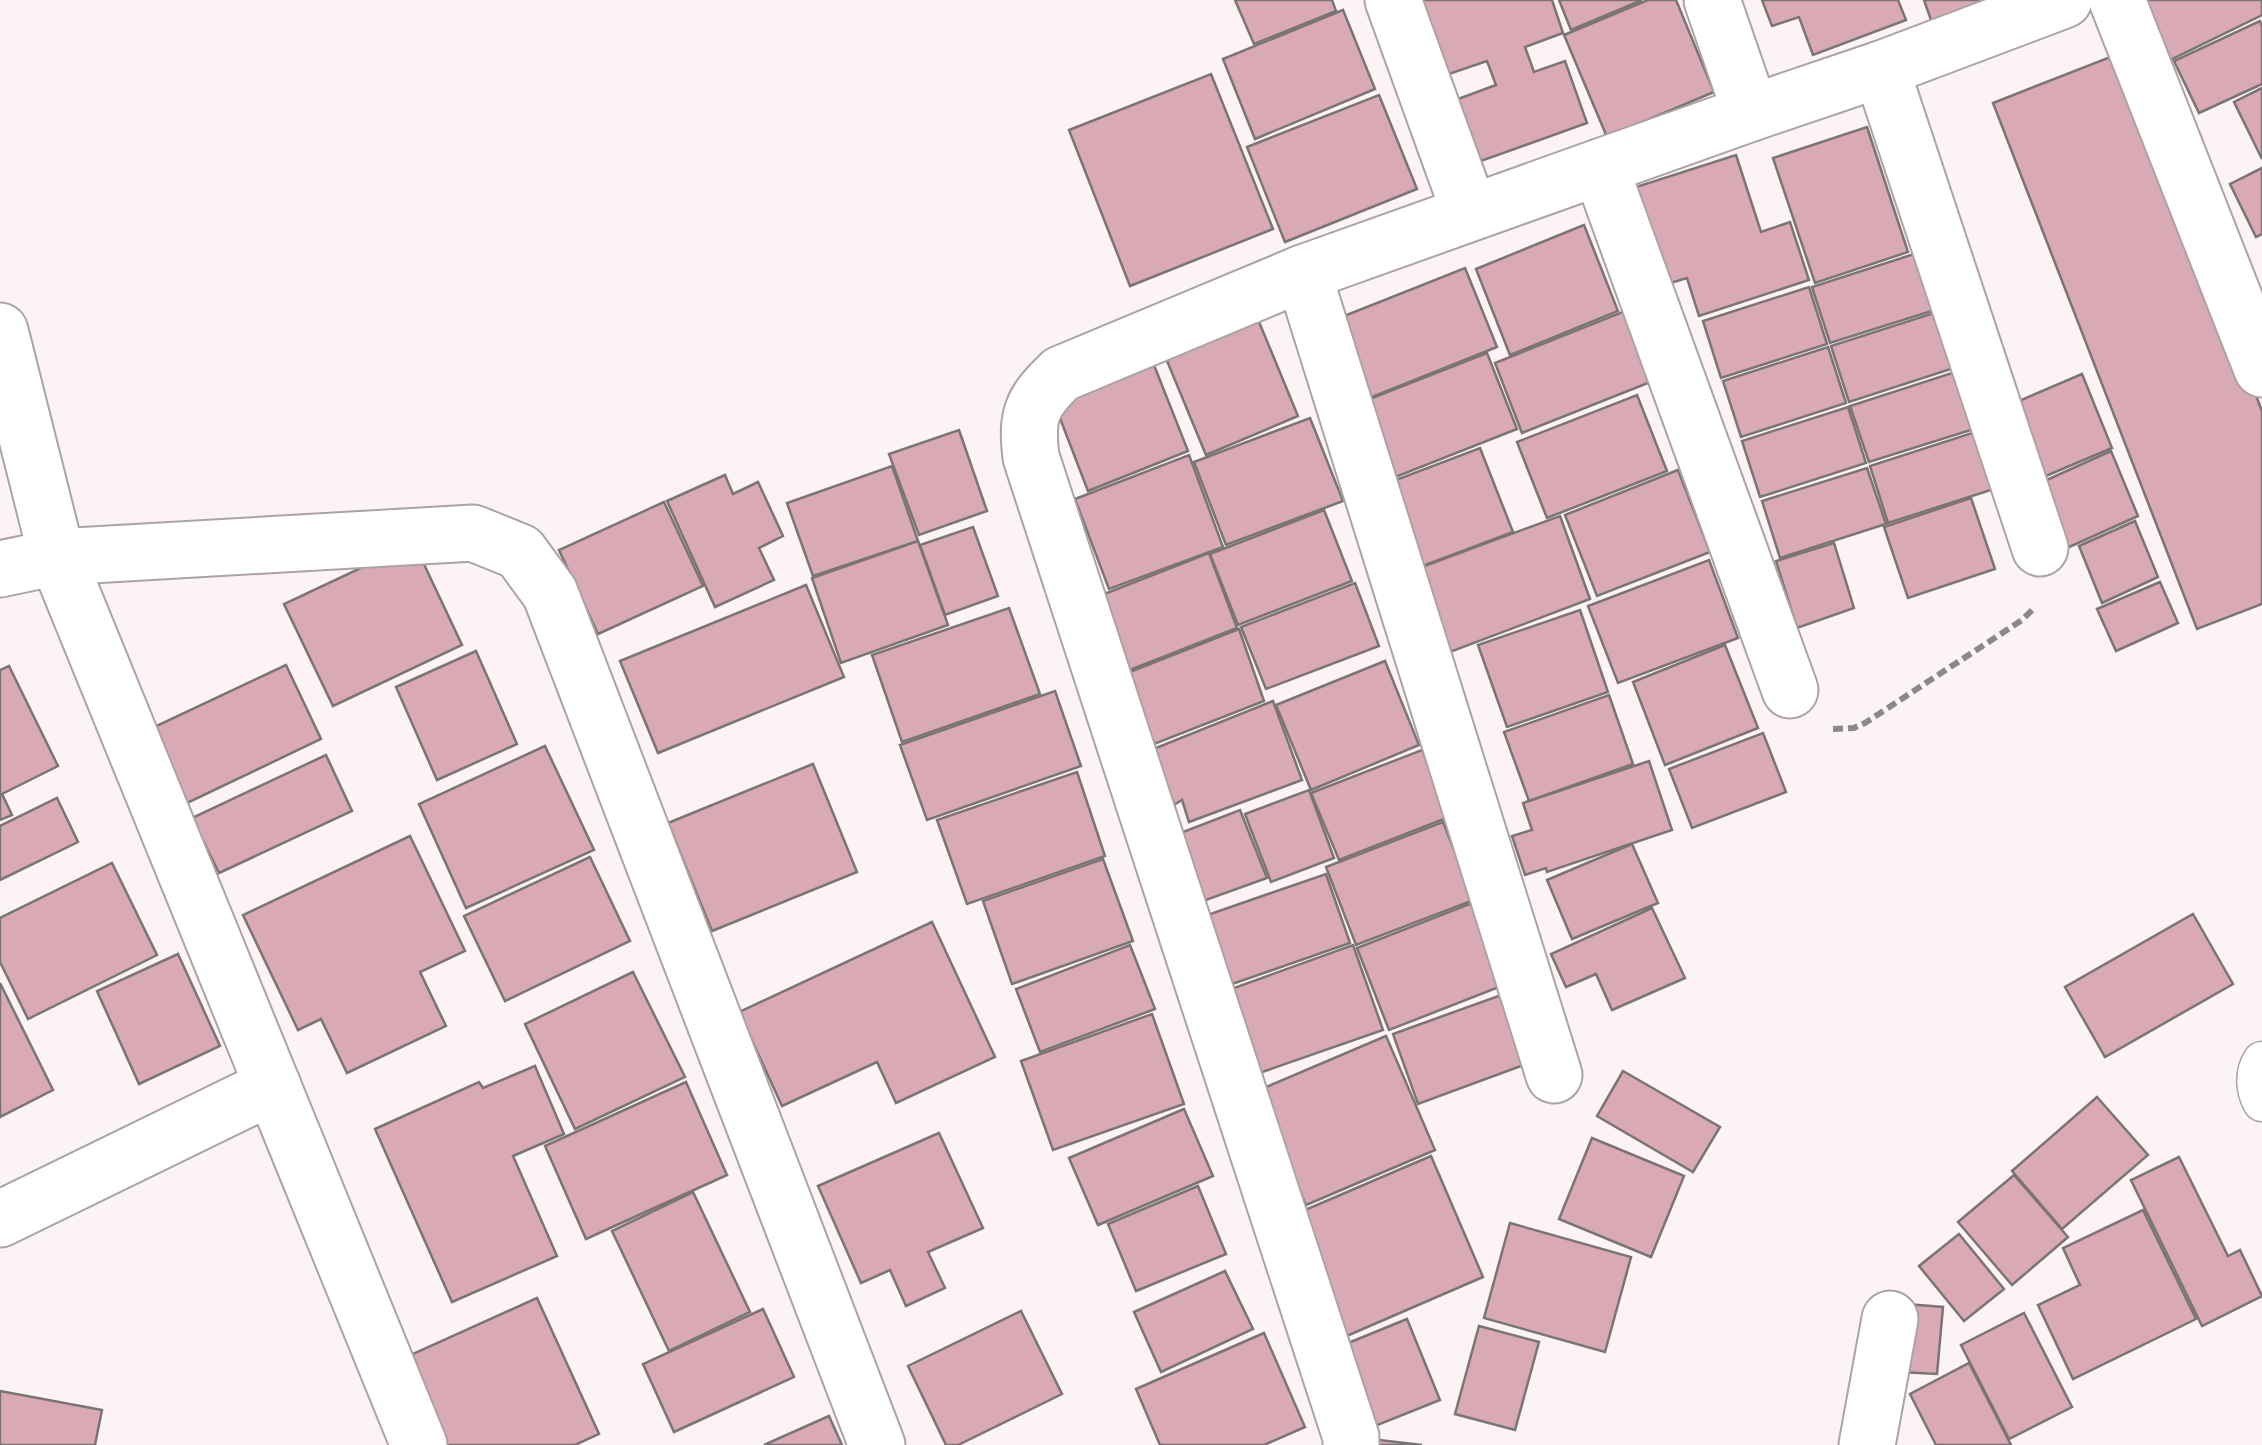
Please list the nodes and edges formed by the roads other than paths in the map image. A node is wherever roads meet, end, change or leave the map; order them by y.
1 (1393, 0) edge
2 (1712, 0) edge
3 (2064, 0) edge
4 (2117, 0) edge
5 (1880, 69) junction
6 (1750, 113) junction
7 (1600, 167) junction
8 (1470, 212) junction
9 (1303, 273) junction
10 (0, 331) edge
11 (2262, 369) edge
12 (2040, 548) road end
13 (57, 557) junction
14 (0, 570) edge
15 (1790, 690) road end
16 (2262, 1060) edge
17 (1554, 1075) dead end
18 (273, 1086) junction
19 (2262, 1102) edge
20 (0, 1219) edge
21 (1890, 1319) dead end
22 (419, 1445) edge
23 (877, 1445) edge
24 (1351, 1445) edge
25 (1867, 1445) edge

1 - 8 street
2 - 6 street
3 - 5 street
4 - 11 street
5 - 6 street
5 - 12 street
6 - 7 street
7 - 8 street
7 - 15 street
8 - 9 street
9 - 17 street
9 - 24 street
10 - 13 street
13 - 14 street
13 - 18 street
13 - 23 street
16 - 19 lane
18 - 20 street
18 - 22 street
21 - 25 street

